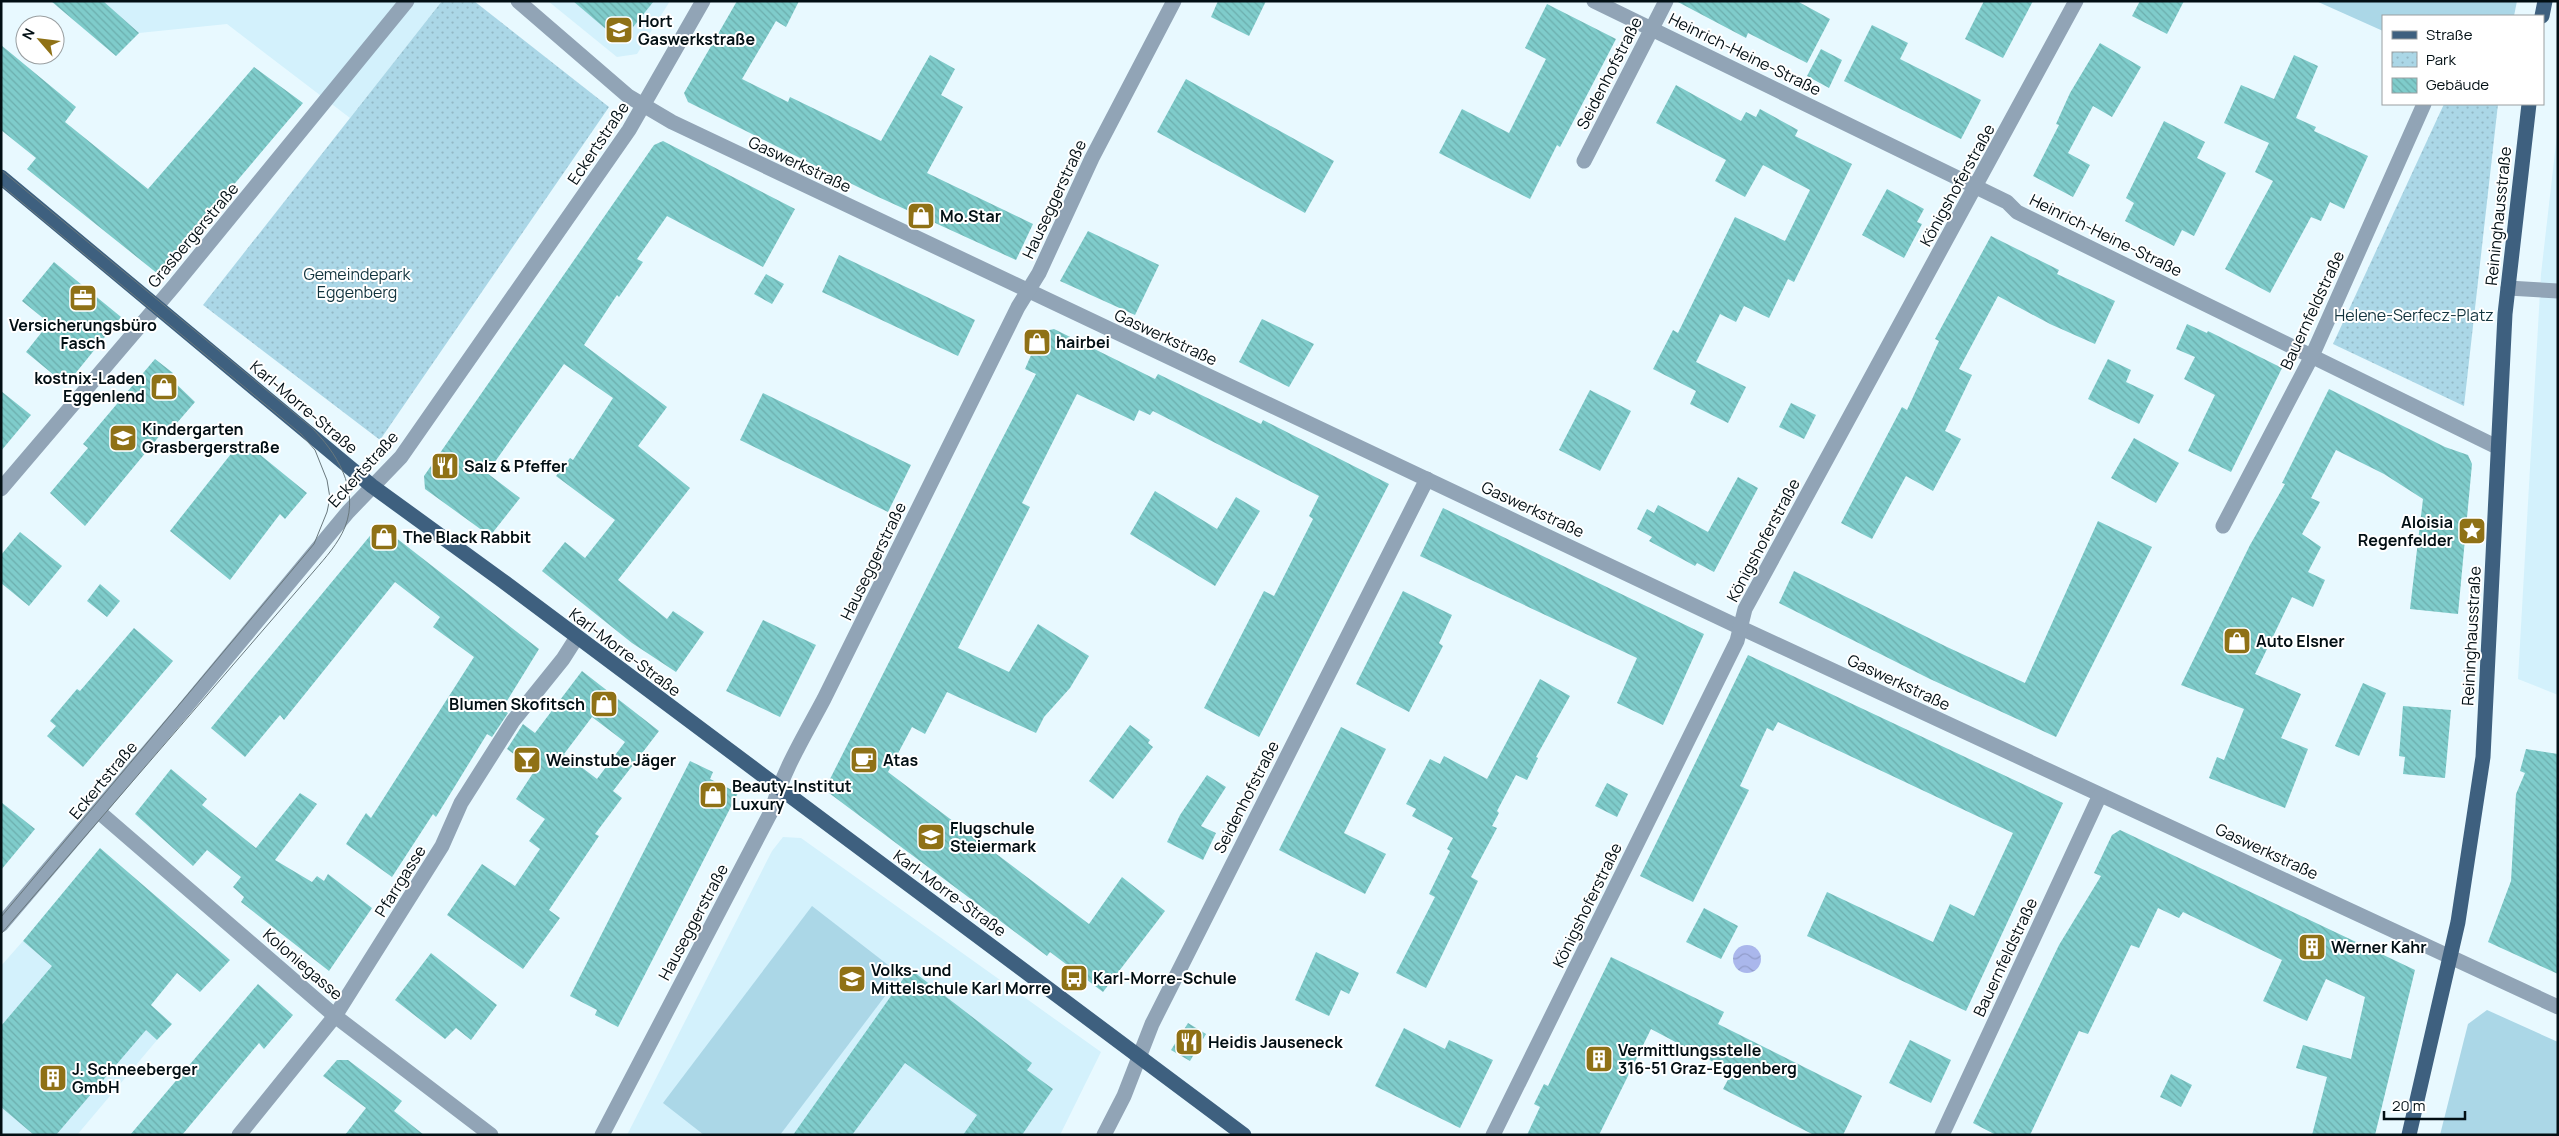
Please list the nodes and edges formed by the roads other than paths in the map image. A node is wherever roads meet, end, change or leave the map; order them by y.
1 (407, 1) edge
2 (518, 1) edge
3 (703, 1) edge
4 (1174, 1) edge
5 (1594, 1) edge
6 (1666, 1) edge
7 (2076, 1) edge
8 (2545, 1) edge
9 (2542, 15) edge
10 (1652, 29) junction
11 (2424, 105) edge
12 (2529, 105) edge
13 (643, 106) junction
14 (1584, 161) dead end
15 (1, 177) edge
16 (1976, 186) junction
17 (2508, 288) junction
18 (2558, 291) edge
19 (1028, 292) junction
20 (156, 306) junction
21 (2312, 356) junction
22 (2497, 447) junction
23 (1428, 479) junction
24 (372, 486) junction
25 (1, 489) edge
26 (2223, 526) dead end
27 (1739, 627) junction
28 (577, 637) junction
29 (778, 788) junction
30 (2100, 794) junction
31 (98, 812) junction
32 (1, 925) edge
33 (2449, 957) junction
34 (2558, 1007) edge
35 (336, 1016) junction
36 (1140, 1058) junction
37 (239, 1135) edge
38 (491, 1135) edge
39 (602, 1135) edge
40 (1104, 1135) edge
41 (1244, 1135) edge
42 (1493, 1135) edge
43 (1942, 1135) edge
44 (2408, 1135) edge

1 - 20 street, Grasbergerstraße
2 - 13 street, Gaswerkstraße
3 - 13 street, Eckertstraße
4 - 19 street, Hauseggerstraße
5 - 10 street, Heinrich-Heine-Straße
6 - 10 street, Seidenhofstraße
7 - 16 street, Königshoferstraße
8 - 9 main road
10 - 14 street, Seidenhofstraße
10 - 16 street, Heinrich-Heine-Straße
11 - 21 street, Bauernfeldstraße
12 - 17 main road, Reininghausstraße
13 - 19 street, Gaswerkstraße
13 - 24 street, Eckertstraße
15 - 20 main road, Karl-Morre-Straße
16 - 21 street, Heinrich-Heine-Straße
16 - 27 street, Königshoferstraße
17 - 18 street
17 - 22 main road, Reininghausstraße
19 - 23 street, Gaswerkstraße
19 - 29 street, Hauseggerstraße
20 - 24 main road, Karl-Morre-Straße
20 - 25 street, Grasbergerstraße
21 - 22 street, Heinrich-Heine-Straße
21 - 26 street, Bauernfeldstraße
22 - 33 main road, Reininghausstraße
23 - 27 street, Gaswerkstraße
23 - 36 street, Seidenhofstraße
24 - 28 main road, Karl-Morre-Straße
24 - 31 street, Eckertstraße
27 - 30 street, Gaswerkstraße
27 - 42 street, Königshoferstraße
28 - 29 main road, Karl-Morre-Straße
28 - 35 street, Pfarrgasse
29 - 36 main road, Karl-Morre-Straße
29 - 39 street, Hauseggerstraße
30 - 33 street, Gaswerkstraße
30 - 43 street, Bauernfeldstraße
31 - 32 street, Eckertstraße
31 - 35 street, Koloniegasse
33 - 34 street, Gaswerkstraße
33 - 44 main road, Reininghausstraße
35 - 37 street, Pfarrgasse
35 - 38 street, Koloniegasse
36 - 40 street, Seidenhofstraße
36 - 41 main road, Karl-Morre-Straße

